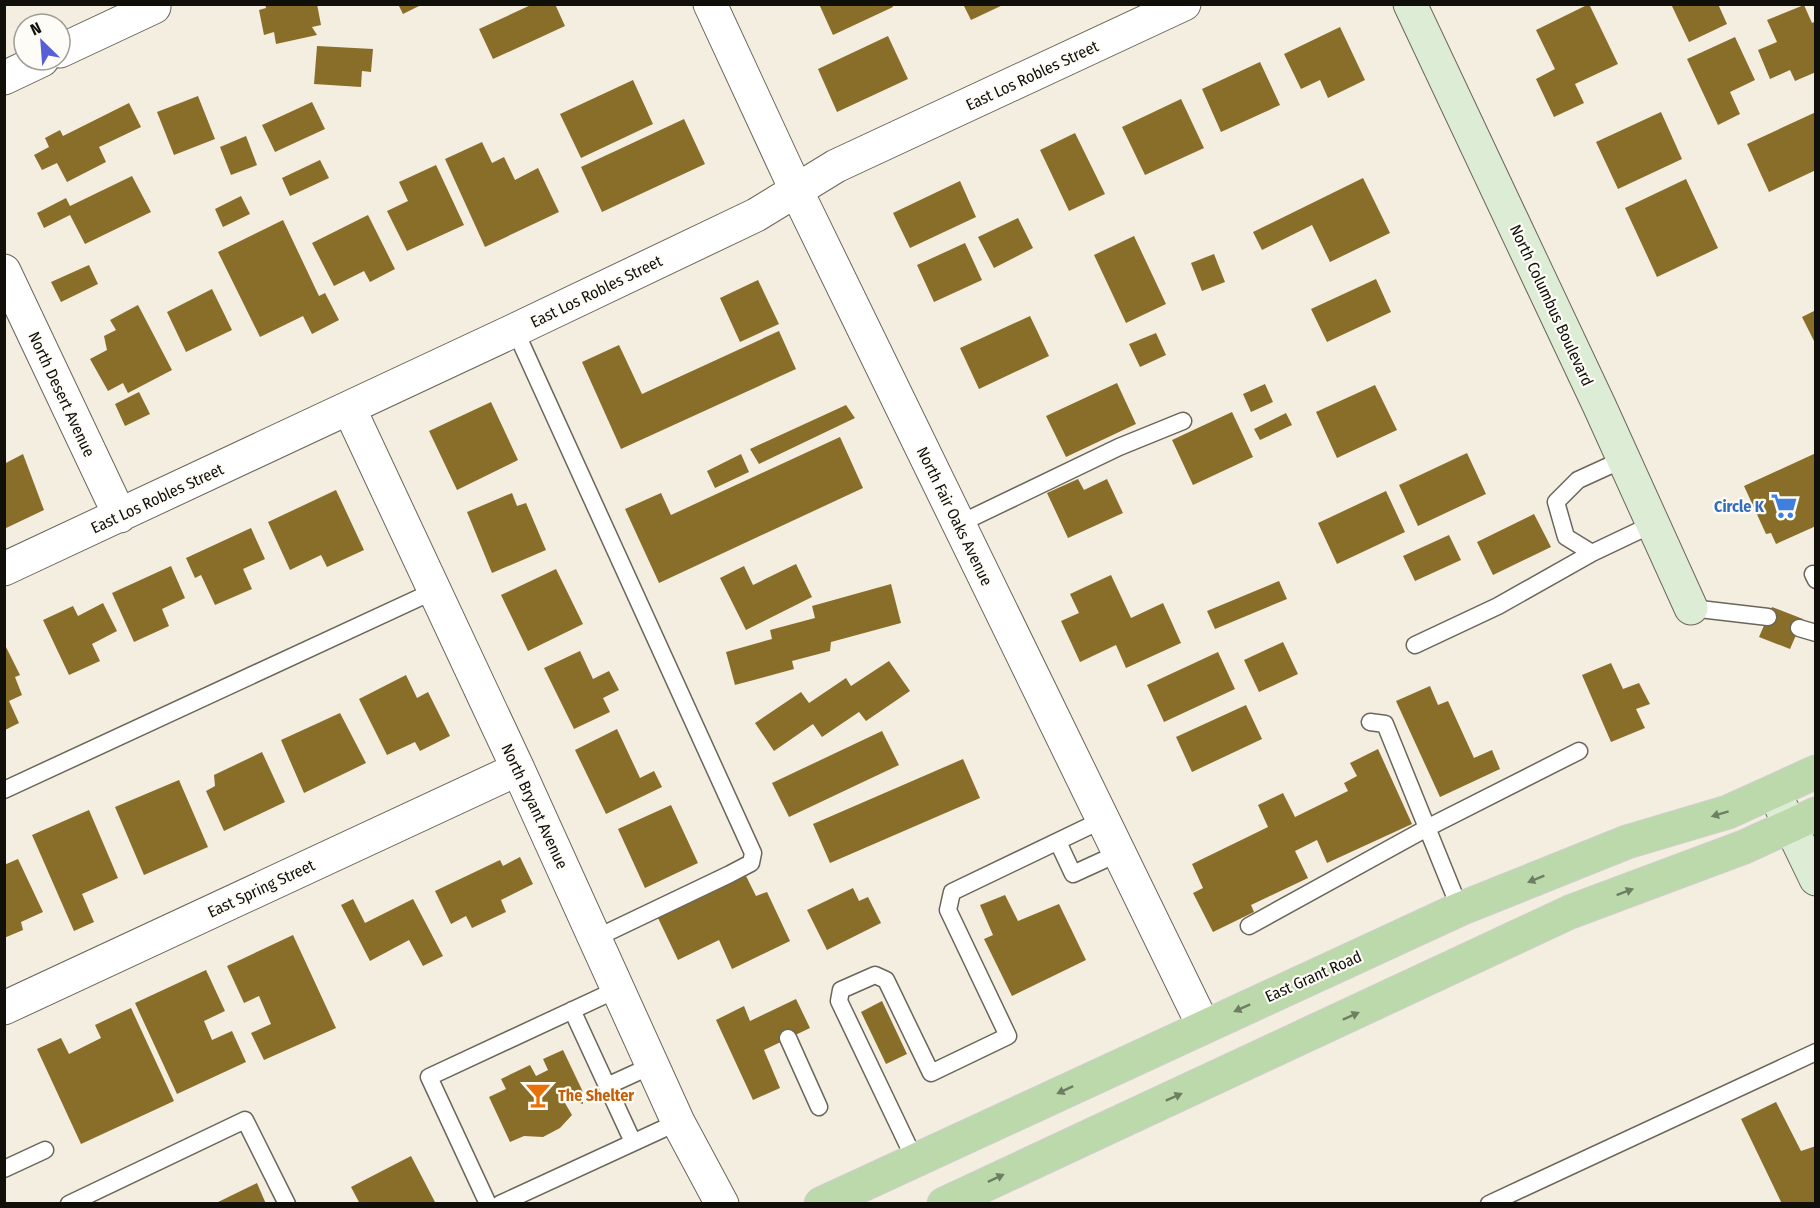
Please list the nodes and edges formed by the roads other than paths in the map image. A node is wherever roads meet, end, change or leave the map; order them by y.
1 (710, 4) edge
2 (1184, 4) edge
3 (1410, 4) edge
4 (154, 6) edge
5 (72, 45) edge
6 (797, 190) junction
7 (4, 271) edge
8 (515, 330) junction
9 (349, 408) junction
10 (1183, 421) dead end
11 (1624, 459) junction
12 (120, 516) junction
13 (959, 524) junction
14 (1653, 524) junction
15 (1592, 553) junction
16 (4, 569) edge
17 (436, 590) junction
18 (1691, 608) joint
19 (1768, 617) dead end
20 (1799, 628) dead end
21 (1815, 633) edge
22 (1415, 645) dead end
23 (1370, 722) dead end
24 (1579, 751) dead end
25 (518, 769) junction
26 (1815, 772) edge
27 (4, 790) edge
28 (1774, 792) junction
29 (1102, 820) junction
30 (1802, 820) edge
31 (1427, 828) junction
32 (1058, 842) junction
33 (1119, 853) junction
34 (1815, 879) edge
35 (1460, 909) junction
36 (1249, 926) dead end
37 (596, 938) junction
38 (618, 989) junction
39 (4, 1008) edge
40 (572, 1010) junction
41 (1203, 1025) junction
42 (788, 1038) dead end
43 (1815, 1052) edge
44 (653, 1065) junction
45 (607, 1086) junction
46 (819, 1107) dead end
47 (678, 1122) junction
48 (633, 1142) junction
49 (45, 1150) dead end
50 (915, 1160) junction
51 (4, 1169) edge
52 (69, 1203) edge
53 (287, 1203) edge
54 (488, 1203) edge
55 (500, 1203) edge
56 (722, 1203) edge
57 (821, 1203) edge
58 (944, 1203) edge
59 (1488, 1203) edge

1 - 6 street, North Fair Oaks Avenue
2 - 6 street, East Los Robles Street
3 - 11 street, North Columbus Boulevard
4 - 5 street
6 - 8 street, East Los Robles Street
6 - 13 street, North Fair Oaks Avenue
7 - 12 street, North Desert Avenue
8 - 9 street, East Los Robles Street
8 - 37 lane
9 - 12 street, East Los Robles Street
9 - 17 street, North Bryant Avenue
10 - 13 lane
11 - 14 street, North Columbus Boulevard
11 - 15 lane
12 - 16 street, East Los Robles Street
13 - 29 street, North Fair Oaks Avenue
14 - 15 lane
14 - 18 street, North Columbus Boulevard
15 - 22 lane
17 - 25 street, North Bryant Avenue
17 - 27 lane
18 - 19 lane
20 - 21 lane
23 - 31 lane
24 - 31 lane
25 - 37 street, North Bryant Avenue
25 - 39 street, East Spring Street
26 - 28 main road, East Grant Road
28 - 30 street
28 -> 35 main road, East Grant Road
29 - 32 lane
29 - 33 street, North Fair Oaks Avenue
30 - 34 street
58 -> 30 main road
31 - 35 lane
31 - 36 lane
32 - 33 lane
32 - 50 lane
33 - 41 street, North Fair Oaks Avenue
35 -> 41 main road, East Grant Road
37 - 38 street, North Bryant Avenue
38 - 40 lane
38 - 44 street, North Bryant Avenue
40 - 45 lane
40 - 54 lane
41 -> 50 main road, East Grant Road
42 - 46 lane
43 - 59 lane
44 - 45 lane
44 - 47 street, North Bryant Avenue
45 - 48 lane
47 - 48 lane
47 - 56 street, North Bryant Avenue
48 - 55 lane
49 - 51 lane
50 - 57 main road, East Grant Road
52 - 53 lane

